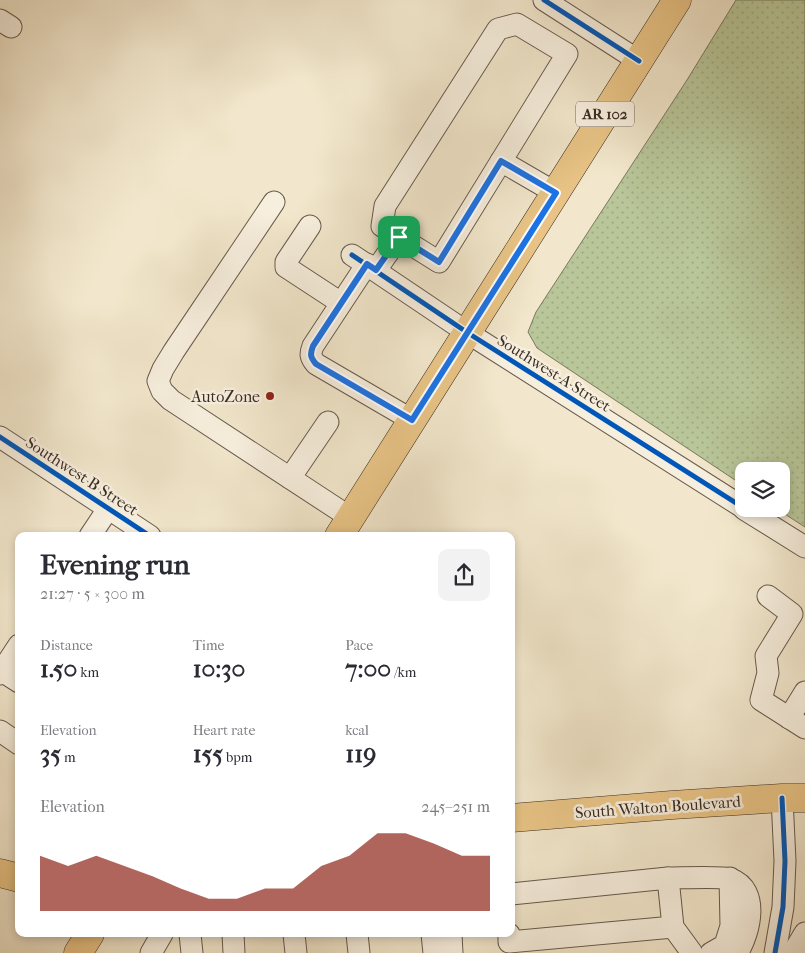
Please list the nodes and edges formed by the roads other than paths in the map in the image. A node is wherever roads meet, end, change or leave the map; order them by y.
1 (677, 0) edge
2 (546, 1) edge
3 (530, 32) junction
4 (639, 61) junction
5 (501, 161) junction
6 (556, 193) junction
7 (274, 202) dead end
8 (310, 226) dead end
9 (399, 237) junction
10 (365, 263) junction
11 (341, 303) junction
12 (468, 333) junction
13 (412, 420) junction
14 (328, 422) dead end
15 (0, 438) edge
16 (290, 478) junction
17 (735, 503) edge
18 (108, 508) junction
19 (757, 517) edge
20 (345, 527) edge
21 (93, 532) edge
22 (144, 532) edge
23 (805, 547) edge
24 (768, 596) dead end
25 (798, 618) edge
26 (15, 655) edge
27 (7, 675) edge
28 (805, 692) edge
29 (797, 723) edge
30 (0, 731) edge
31 (15, 741) edge
32 (793, 798) edge
33 (515, 818) edge
34 (15, 860) edge
35 (0, 862) edge
36 (0, 873) edge
37 (15, 877) edge
38 (668, 878) junction
39 (730, 878) junction
40 (515, 894) edge
41 (805, 933) edge
42 (160, 937) edge
43 (190, 937) edge
44 (233, 937) edge
45 (357, 937) edge
46 (432, 937) edge
47 (451, 937) edge
48 (509, 937) edge
49 (677, 939) edge
50 (151, 953) edge
51 (192, 953) edge
52 (234, 953) edge
53 (359, 953) edge
54 (434, 953) edge
55 (452, 953) edge
56 (692, 953) edge
57 (711, 953) edge
58 (733, 953) edge
59 (775, 953) edge
60 (793, 953) edge

1 - 4 main road, AR 102
2 - 3 street
2 - 4 street
3 - 5 street
3 - 9 street
4 - 6 main road, AR 102
5 - 6 street
5 - 9 street
6 - 12 main road, AR 102
7 - 16 street
8 - 11 street
9 - 10 street
10 - 11 street
10 - 12 street, Southwest A Street
11 - 13 street
12 - 13 main road, AR 102
12 - 17 street, Southwest A Street
13 - 20 main road, AR 102
14 - 16 street
15 - 18 street, Southwest B Street
16 - 20 street
18 - 21 street
18 - 22 street, Southwest B Street
19 - 23 street, Southwest A Street
24 - 25 street
25 - 29 street
26 - 27 street
28 - 29 street
30 - 31 street
32 - 33 main road, South Walton Boulevard
32 - 59 street
34 - 35 main road
36 - 37 main road
38 - 39 street
38 - 40 street
38 - 49 street
39 - 57 street
39 - 58 street
41 - 60 street
42 - 50 street
43 - 51 street
44 - 52 street
45 - 53 street
46 - 54 street
47 - 55 street
48 - 49 street
49 - 56 street

